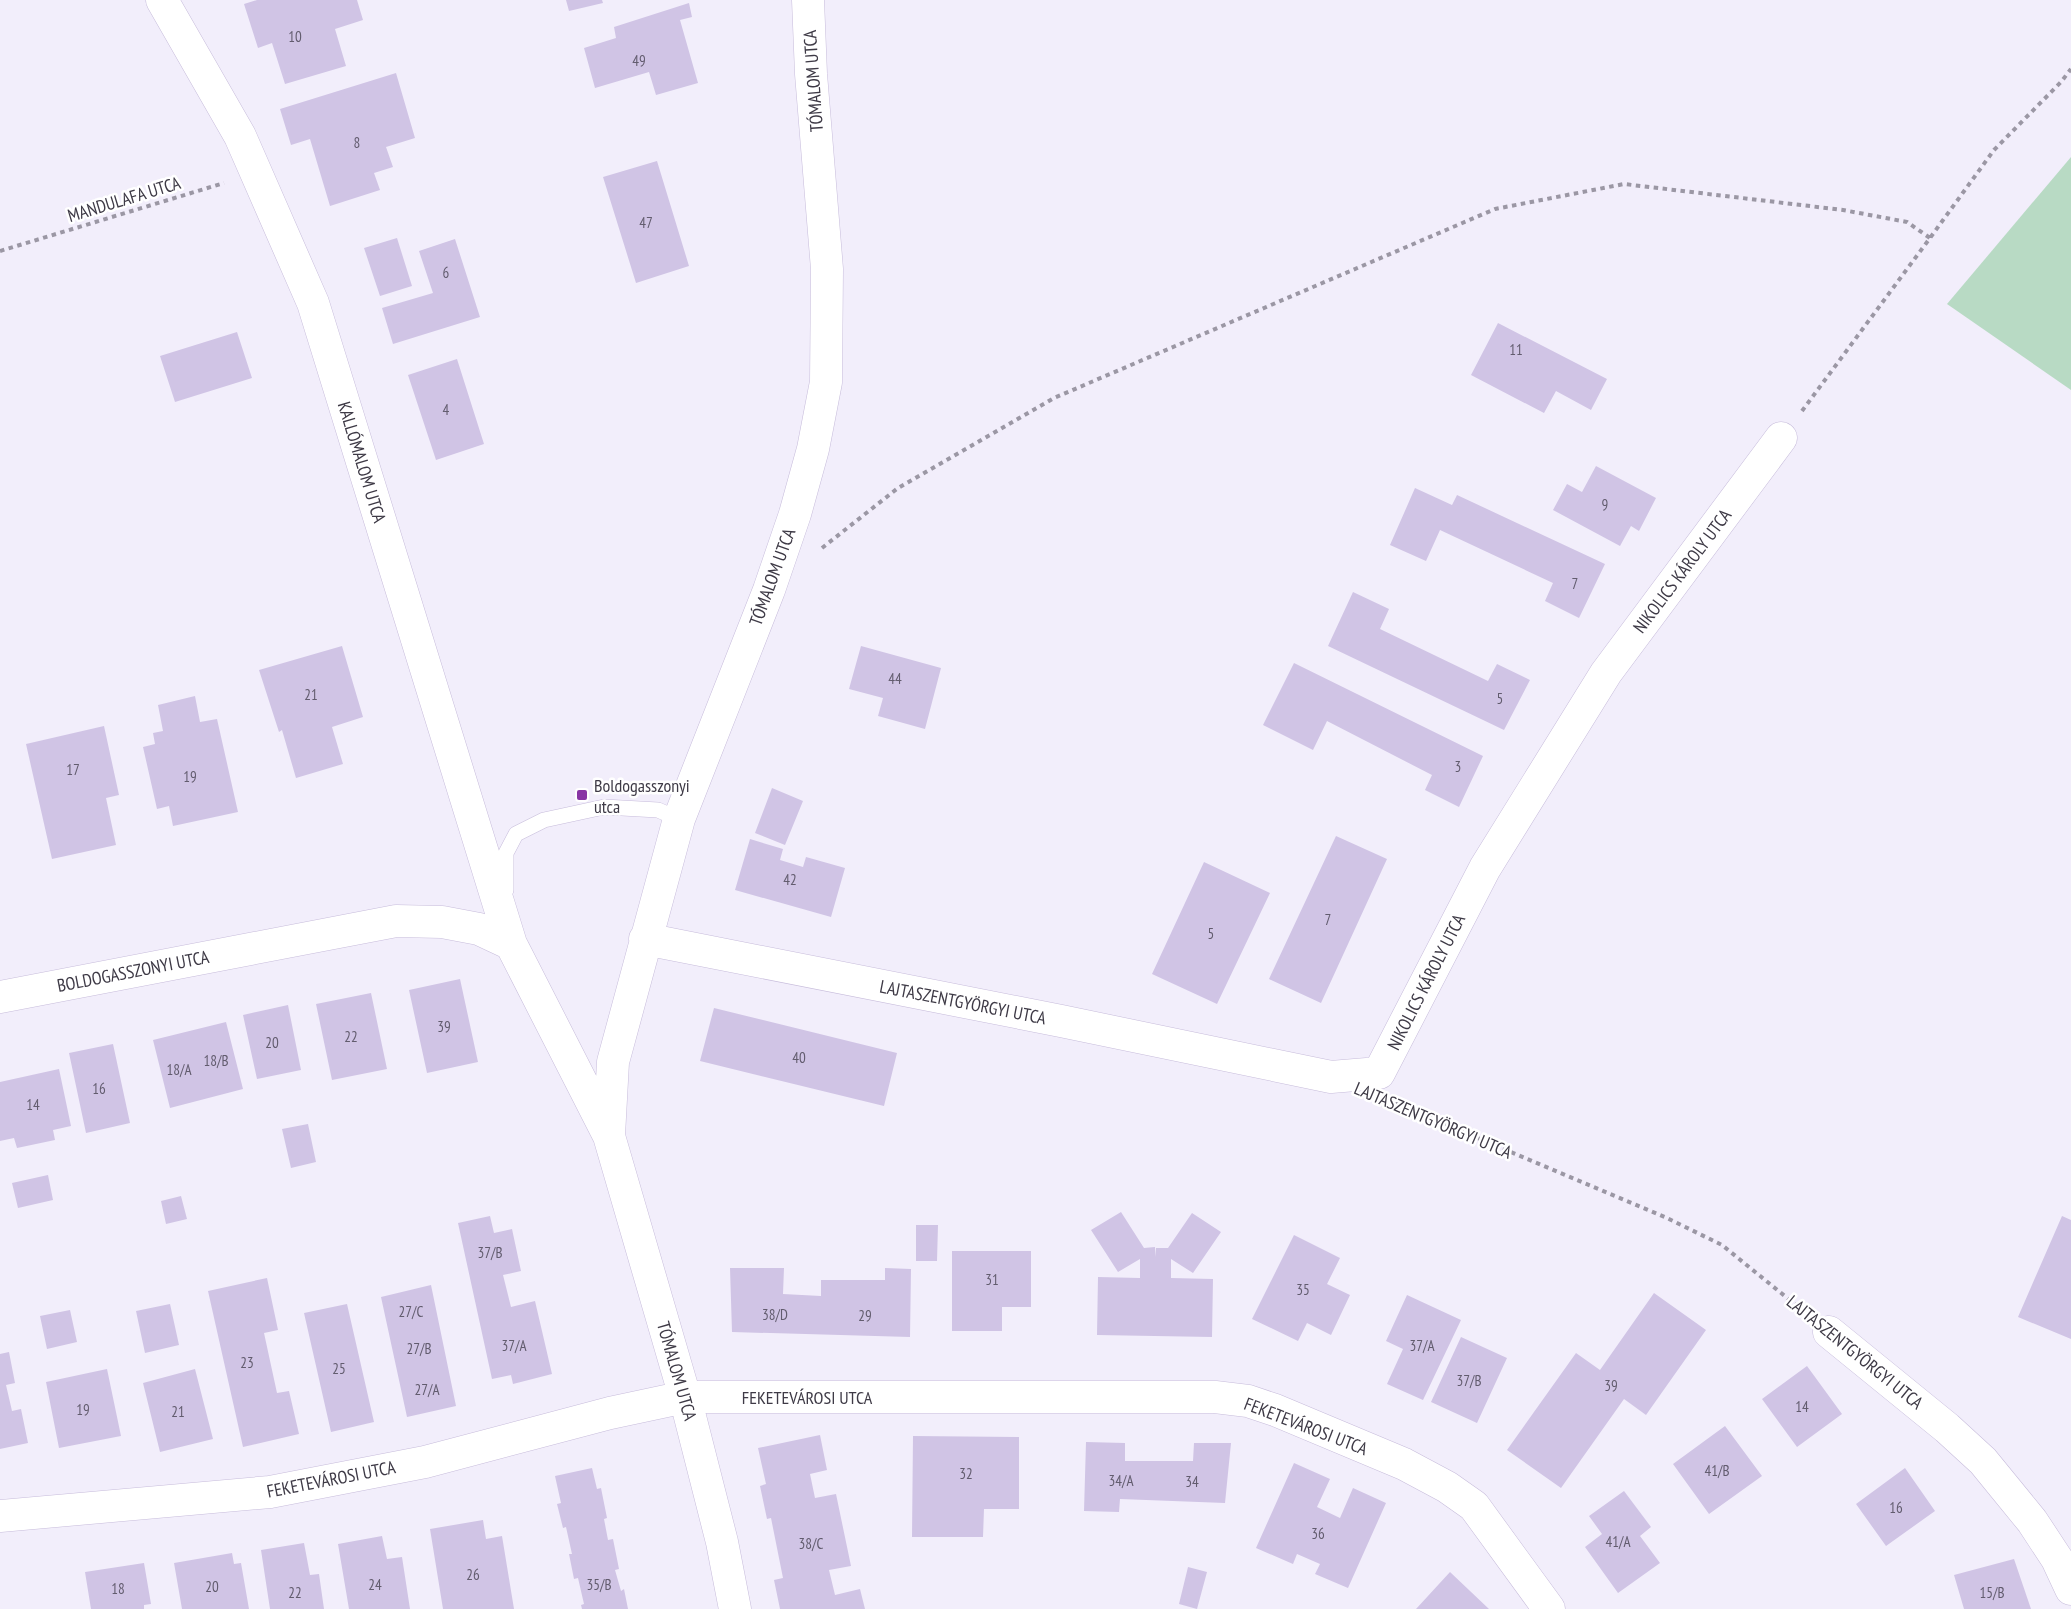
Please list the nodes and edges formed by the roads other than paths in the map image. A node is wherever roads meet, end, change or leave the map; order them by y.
1 (162, 0) edge
2 (808, 0) edge
3 (1782, 438) road end
4 (678, 819) junction
5 (645, 939) junction
6 (511, 944) junction
7 (0, 997) edge
8 (1332, 1077) joint
9 (609, 1136) junction
10 (1829, 1332) road end
11 (685, 1397) junction
12 (0, 1516) edge
13 (2071, 1589) edge
14 (735, 1609) edge
15 (1549, 1609) edge

1 - 6 street, KALLÓMALOM UTCA
2 - 4 street, TÓMALOM UTCA
3 - 8 street, NIKOLICS KÁROLY UTCA
4 - 5 street, TÓMALOM UTCA
4 - 6 lane
5 - 8 street, LAJTASZENTGYÖRGYI UTCA
5 - 9 street, TÓMALOM UTCA
6 - 7 street, BOLDOGASSZONYI UTCA
6 - 9 street, TÓMALOM UTCA
9 - 11 street, TÓMALOM UTCA
10 - 13 street, LAJTASZENTGYÖRGYI UTCA
11 - 12 street, FEKETEVÁROSI UTCA
11 - 14 street, TÓMALOM UTCA
11 - 15 street, FEKETEVÁROSI UTCA

